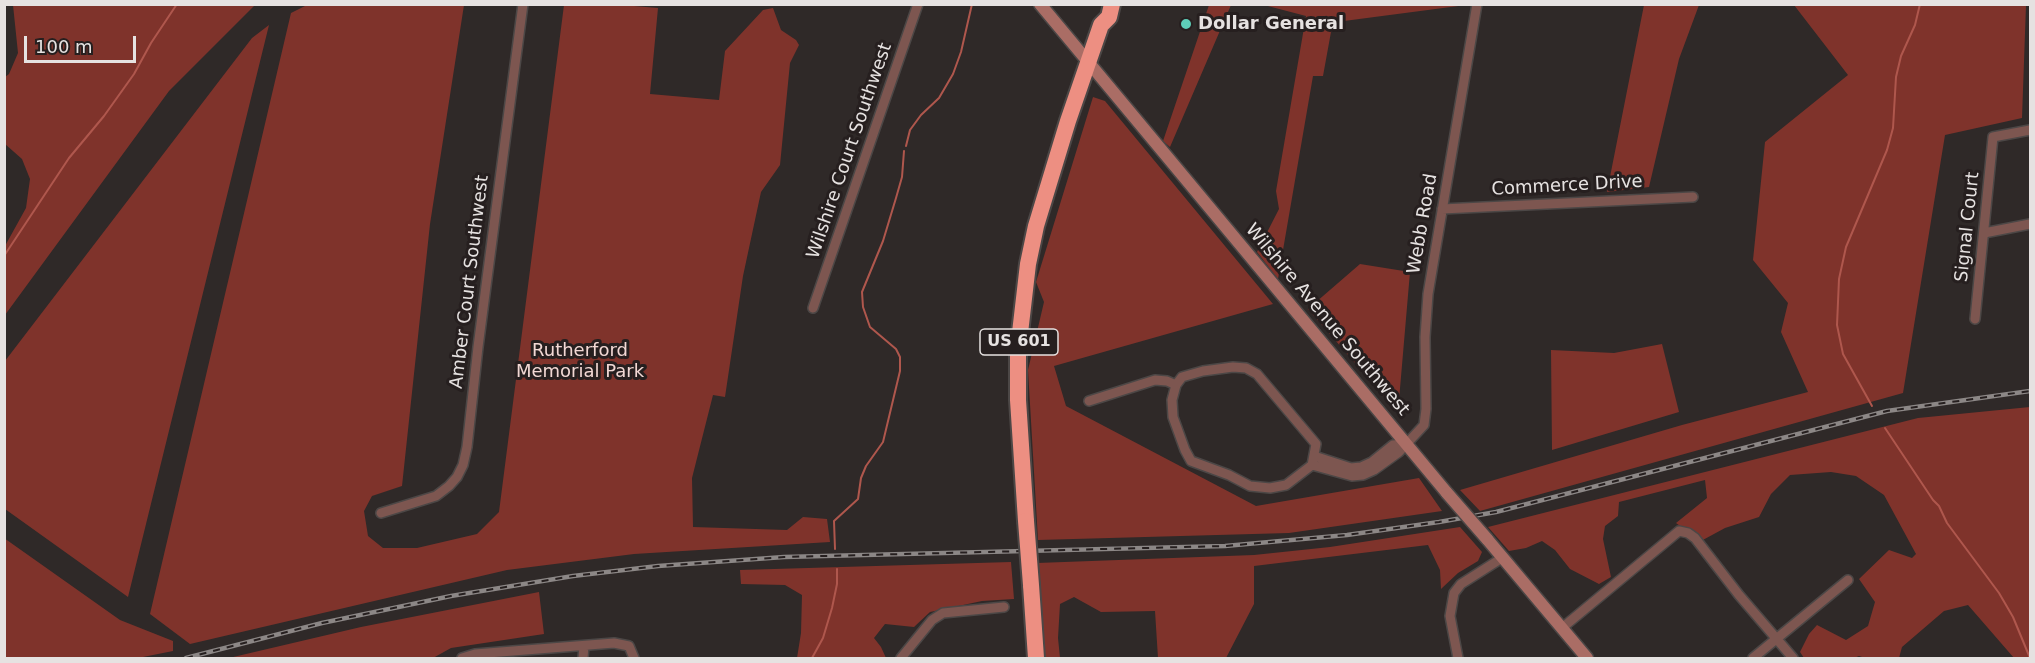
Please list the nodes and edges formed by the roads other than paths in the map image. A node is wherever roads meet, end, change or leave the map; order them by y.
1 (523, 4) edge
2 (918, 4) edge
3 (1040, 4) edge
4 (1103, 4) edge
5 (1112, 4) edge
6 (1478, 4) edge
7 (1101, 25) junction
8 (1088, 61) junction
9 (2031, 130) edge
10 (1693, 197) dead end
11 (1442, 209) junction
12 (2031, 224) edge
13 (1984, 232) junction
14 (813, 308) dead end
15 (1975, 319) dead end
16 (1176, 385) junction
17 (1089, 401) dead end
18 (1406, 444) junction
19 (1313, 460) junction
20 (381, 513) dead end
21 (1502, 558) junction
22 (1848, 580) dead end
23 (1004, 608) dead end
24 (1562, 628) junction
25 (1776, 639) junction
26 (584, 646) junction
27 (462, 658) edge
28 (584, 658) edge
29 (634, 658) edge
30 (901, 658) edge
31 (1036, 658) edge
32 (1458, 658) edge
33 (1587, 658) edge
34 (1753, 658) edge
35 (1793, 658) edge

1 - 20 street, Amber Court Southwest
2 - 14 street, Wilshire Court Southwest
3 - 8 street, Wilshire Avenue Southwest
4 - 7 highway, US 601
5 - 7 highway, US 601
6 - 11 street, Webb Road
7 - 8 highway, US 601
8 - 18 street, Wilshire Avenue Southwest
8 - 31 highway, US 601, bridge
9 - 13 street, Signal Court
10 - 11 street, Commerce Drive
11 - 18 street, Webb Road
12 - 13 street
13 - 15 street, Signal Court
16 - 17 street
16 - 19 street
16 - 19 street
18 - 19 street, Webb Road
18 - 21 street, Wilshire Avenue Southwest, bridge
21 - 24 street, Wilshire Avenue Southwest
21 - 32 street
22 - 25 street
23 - 30 street
24 - 25 street
24 - 33 street, Wilshire Avenue Southwest
25 - 34 street
25 - 35 street
26 - 27 street
26 - 28 street
26 - 29 street

